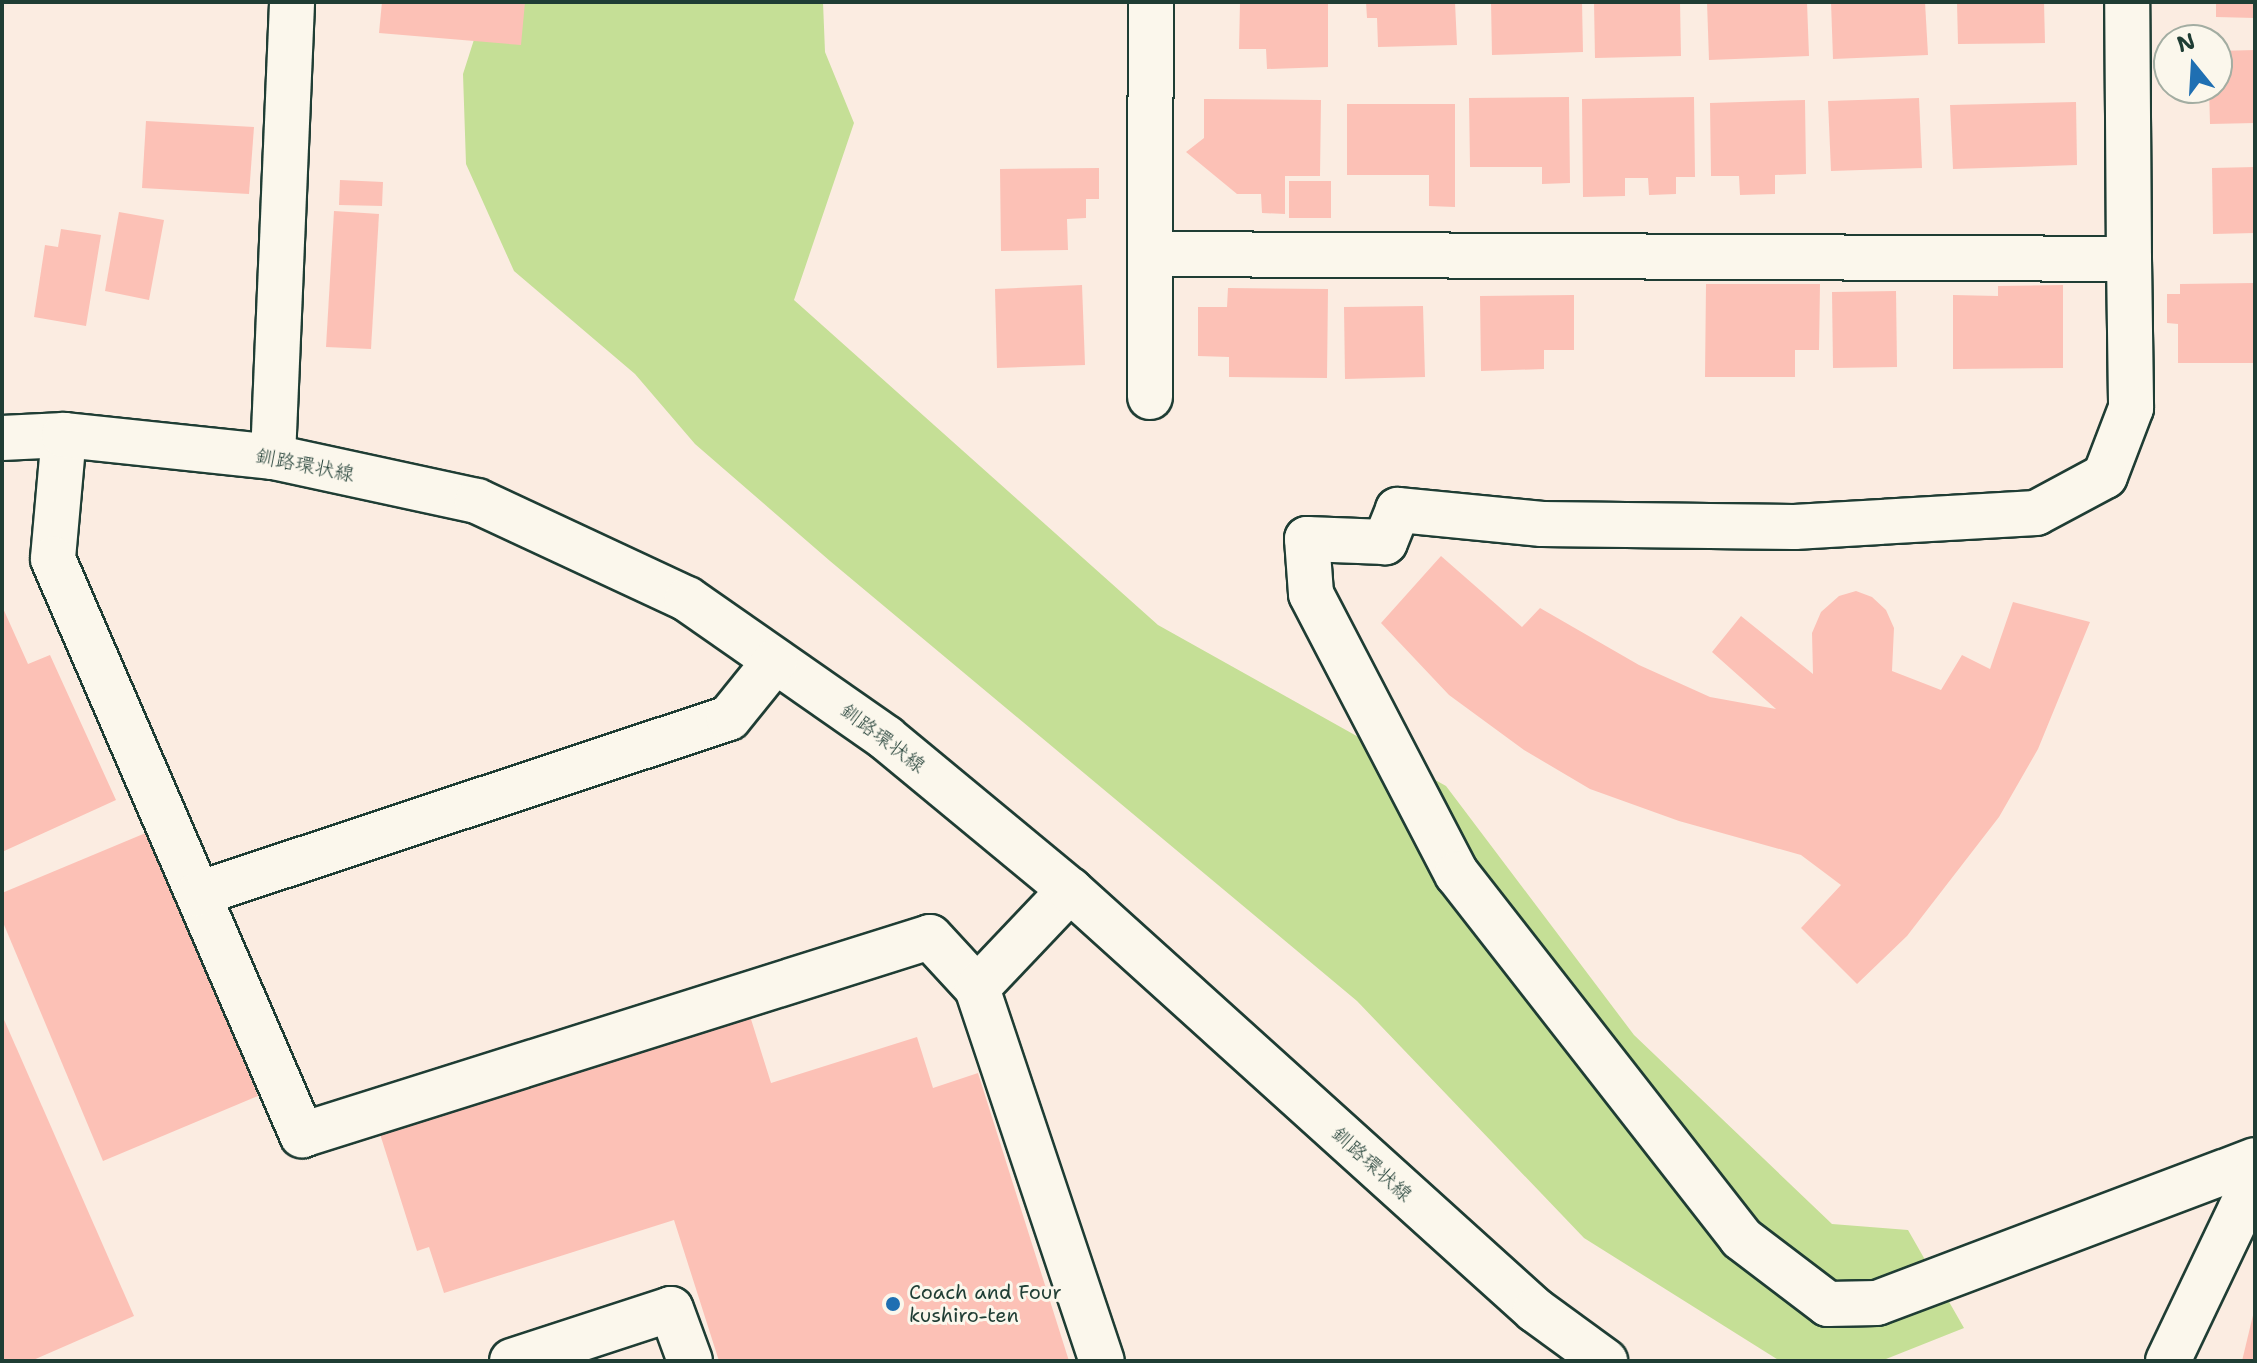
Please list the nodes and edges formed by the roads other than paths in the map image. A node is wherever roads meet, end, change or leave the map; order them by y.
1 (292, 2) edge
2 (1151, 2) edge
3 (2127, 2) edge
4 (1151, 254) junction
5 (2129, 259) junction
6 (1150, 397) dead end
7 (64, 435) junction
8 (2, 438) edge
9 (273, 457) junction
10 (775, 661) junction
11 (1070, 890) junction
12 (198, 894) junction
13 (977, 988) junction
14 (2255, 1160) edge
15 (2255, 1179) edge
16 (1592, 1357) edge
17 (512, 1361) edge
18 (690, 1361) edge
19 (1102, 1361) edge
20 (2168, 1361) edge

1 - 9 street
2 - 4 street
3 - 5 street
4 - 5 street
4 - 6 street
5 - 14 street
7 - 8 street, 釧路環状線
7 - 9 street, 釧路環状線
7 - 12 street
9 - 10 street, 釧路環状線
10 - 11 street, 釧路環状線
10 - 12 street
11 - 13 street
11 - 16 street, 釧路環状線
12 - 13 street
13 - 19 street
15 - 20 street
17 - 18 street

